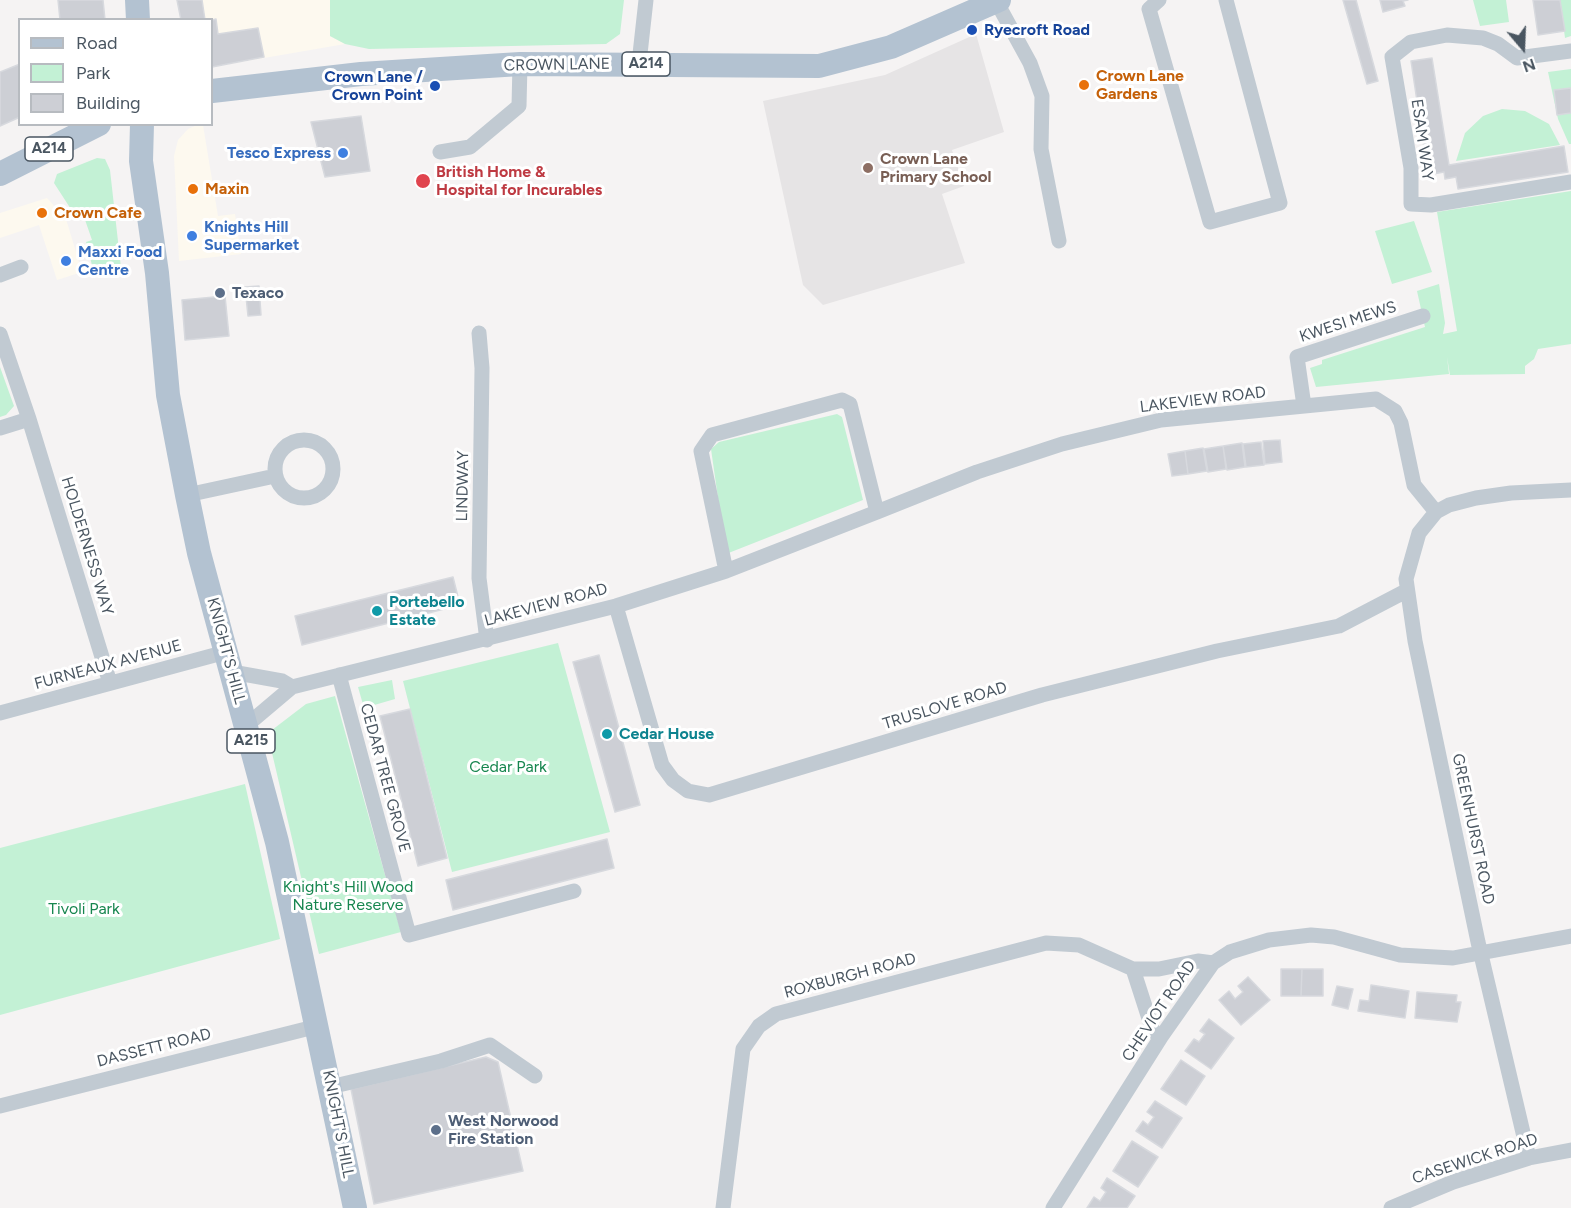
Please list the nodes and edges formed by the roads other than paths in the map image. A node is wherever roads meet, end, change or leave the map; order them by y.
1 (137, 0) edge
2 (646, 0) edge
3 (1159, 0) edge
4 (1226, 0) edge
5 (997, 1) edge
6 (138, 18) edge
7 (1571, 51) edge
8 (639, 63) junction
9 (520, 64) junction
10 (213, 91) edge
11 (95, 126) edge
12 (142, 126) edge
13 (440, 152) dead end
14 (0, 174) edge
15 (1571, 182) edge
16 (1059, 241) dead end
17 (21, 267) dead end
18 (0, 275) edge
19 (1423, 316) dead end
20 (479, 333) dead end
21 (0, 334) edge
22 (1304, 406) junction
23 (29, 419) junction
24 (0, 428) edge
25 (275, 476) dead end
26 (1571, 490) edge
27 (187, 495) junction
28 (877, 512) junction
29 (1436, 512) junction
30 (726, 571) junction
31 (1406, 591) junction
32 (616, 606) junction
33 (488, 639) junction
34 (229, 662) junction
35 (339, 675) junction
36 (110, 683) junction
37 (291, 687) junction
38 (0, 713) edge
39 (247, 725) junction
40 (574, 891) dead end
41 (1571, 936) edge
42 (1480, 954) junction
43 (1214, 963) junction
44 (1133, 969) junction
45 (318, 1026) junction
46 (1161, 1037) junction
47 (535, 1076) dead end
48 (330, 1087) junction
49 (0, 1106) edge
50 (1571, 1150) edge
51 (1529, 1158) junction
52 (355, 1208) edge
53 (723, 1208) edge
54 (1053, 1208) edge
55 (1391, 1208) edge

1 - 6 main road
2 - 8 street
3 - 4 street
5 - 8 main road, CROWN LANE / A214
5 - 16 street
7 - 15 street, ESAM WAY
8 - 9 main road, CROWN LANE / A214
9 - 10 main road, CROWN LANE / A214
9 - 13 street
11 - 14 main road, A214
12 - 27 main road, KNIGHT'S HILL / A215
17 - 18 street
19 - 22 street, KWESI MEWS
20 - 33 street, LINDWAY
21 - 23 street, HOLDERNESS WAY
22 - 28 street, LAKEVIEW ROAD
22 - 29 street, LAKEVIEW ROAD
23 - 24 street
23 - 36 street, HOLDERNESS WAY
25 - 27 street
26 - 29 street
27 - 34 main road, KNIGHT'S HILL / A215
28 - 30 street, LAKEVIEW ROAD
28 - 30 street
29 - 31 street, GREENHURST ROAD
30 - 32 street, LAKEVIEW ROAD
31 - 32 street, TRUSLOVE ROAD
31 - 42 street, GREENHURST ROAD
32 - 33 street, LAKEVIEW ROAD
33 - 35 street, LAKEVIEW ROAD
34 - 36 street, FURNEAUX AVENUE
34 - 37 street
34 - 39 main road, KNIGHT'S HILL / A215
35 - 37 street, LAKEVIEW ROAD
35 - 40 street, CEDAR TREE GROVE
36 - 38 street, FURNEAUX AVENUE
37 - 39 street, LAKEVIEW ROAD
39 - 45 main road, KNIGHT'S HILL / A215
41 - 42 street, CHEVIOT ROAD
42 - 43 street, CHEVIOT ROAD
42 - 51 street, GREENHURST ROAD
43 - 44 street, ROXBURGH ROAD
43 - 46 street, CHEVIOT ROAD
44 - 46 street
44 - 53 street, ROXBURGH ROAD
45 - 48 main road, KNIGHT'S HILL / A215
45 - 49 street, DASSETT ROAD
46 - 54 street, CHEVIOT ROAD
47 - 48 street
48 - 52 main road, KNIGHT'S HILL / A215
50 - 51 street, CASEWICK ROAD
51 - 55 street, CASEWICK ROAD

